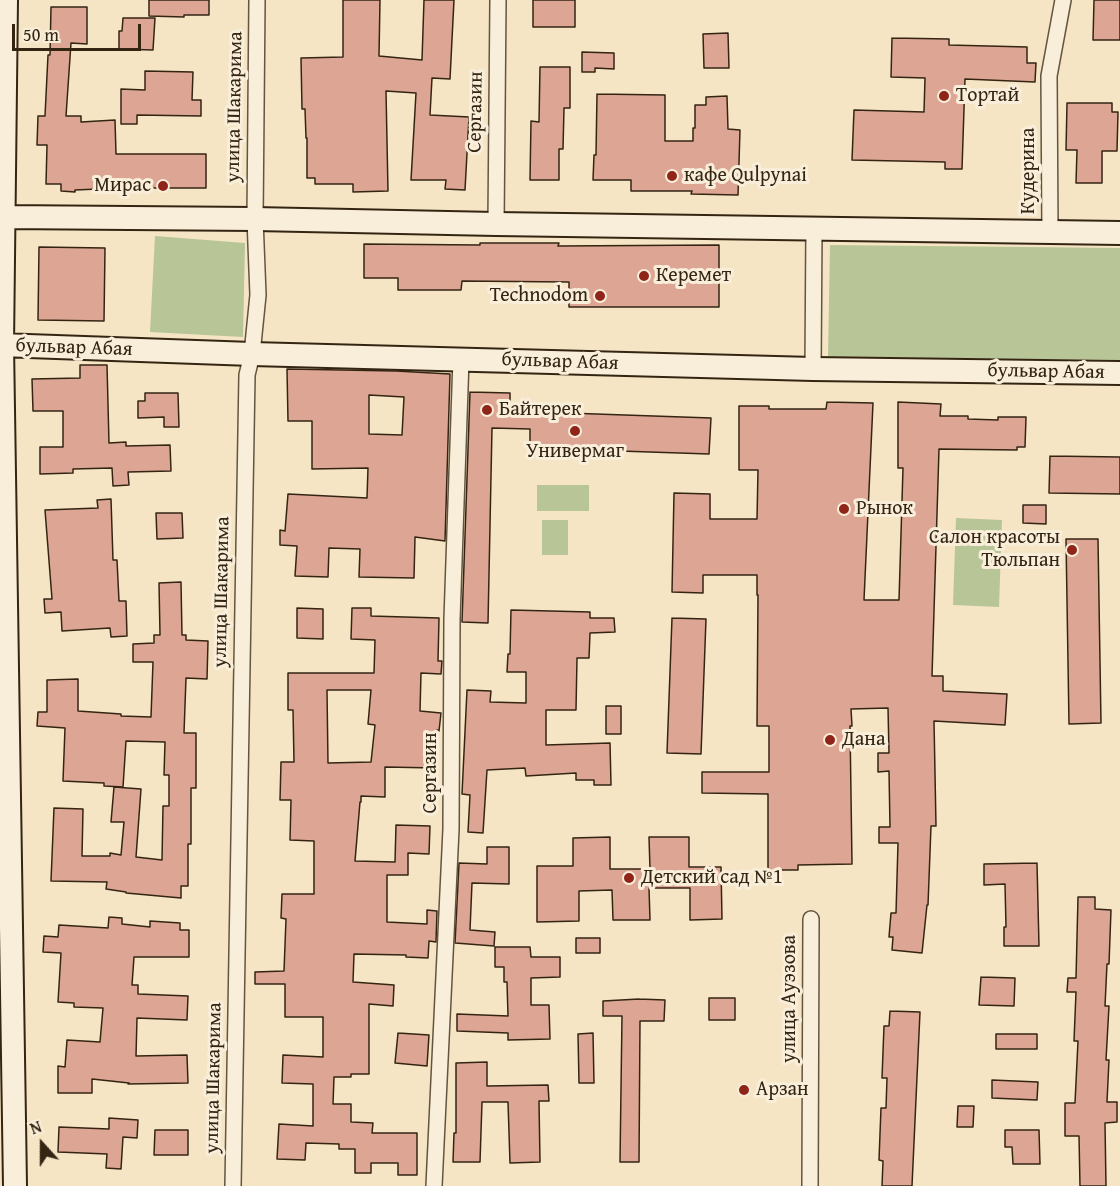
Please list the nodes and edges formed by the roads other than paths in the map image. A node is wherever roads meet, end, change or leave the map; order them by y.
1 (6, 0) edge
2 (257, 0) edge
3 (498, 0) edge
4 (1065, 1) edge
5 (4, 217) junction
6 (255, 219) junction
7 (496, 224) junction
8 (814, 228) junction
9 (1050, 233) junction
10 (1120, 233) edge
11 (1, 345) edge
12 (252, 354) junction
13 (461, 359) junction
14 (813, 369) junction
15 (1120, 373) edge
16 (811, 919) dead end
17 (15, 1186) edge
18 (234, 1186) edge
19 (434, 1186) edge
20 (810, 1186) edge

1 - 5 main road
2 - 6 street, улица Шакарима
3 - 7 street, Сергазин
4 - 9 street, Кудерина
5 - 6 main road
5 - 11 main road
6 - 7 main road
6 - 12 street, улица Шакарима
7 - 8 main road
8 - 9 main road
8 - 14 street
9 - 10 main road
11 - 12 main road, бульвар Абая
11 - 17 main road
12 - 13 main road, бульвар Абая
12 - 18 street, улица Шакарима
13 - 14 main road, бульвар Абая
13 - 19 street, Сергазин
14 - 15 main road, бульвар Абая
16 - 20 street, улица Ауэзова

